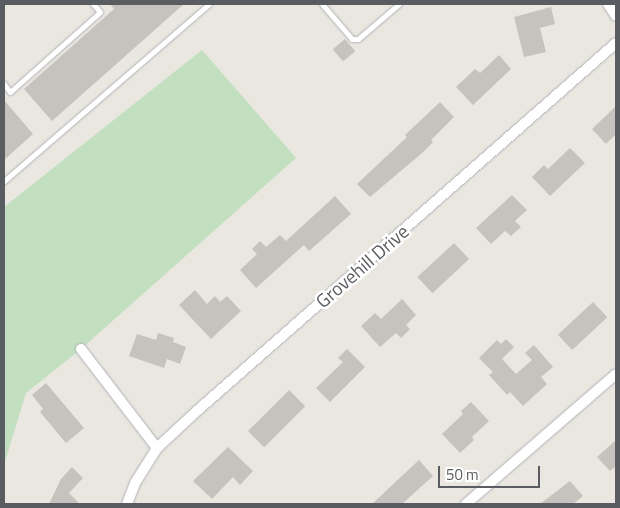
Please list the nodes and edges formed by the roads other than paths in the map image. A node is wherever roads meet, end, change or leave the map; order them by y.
1 (93, 4) edge
2 (209, 4) edge
3 (322, 4) edge
4 (399, 4) edge
5 (608, 4) edge
6 (616, 16) edge
7 (616, 44) edge
8 (4, 84) edge
9 (4, 181) edge
10 (81, 349) dead end
11 (616, 374) edge
12 (158, 448) junction
13 (127, 504) edge
14 (466, 504) edge

1 - 8 lane
2 - 9 lane
3 - 4 lane
5 - 6 street
7 - 12 street, Grovehill Drive
10 - 12 street
11 - 14 street
12 - 13 street, Grovehill Drive

